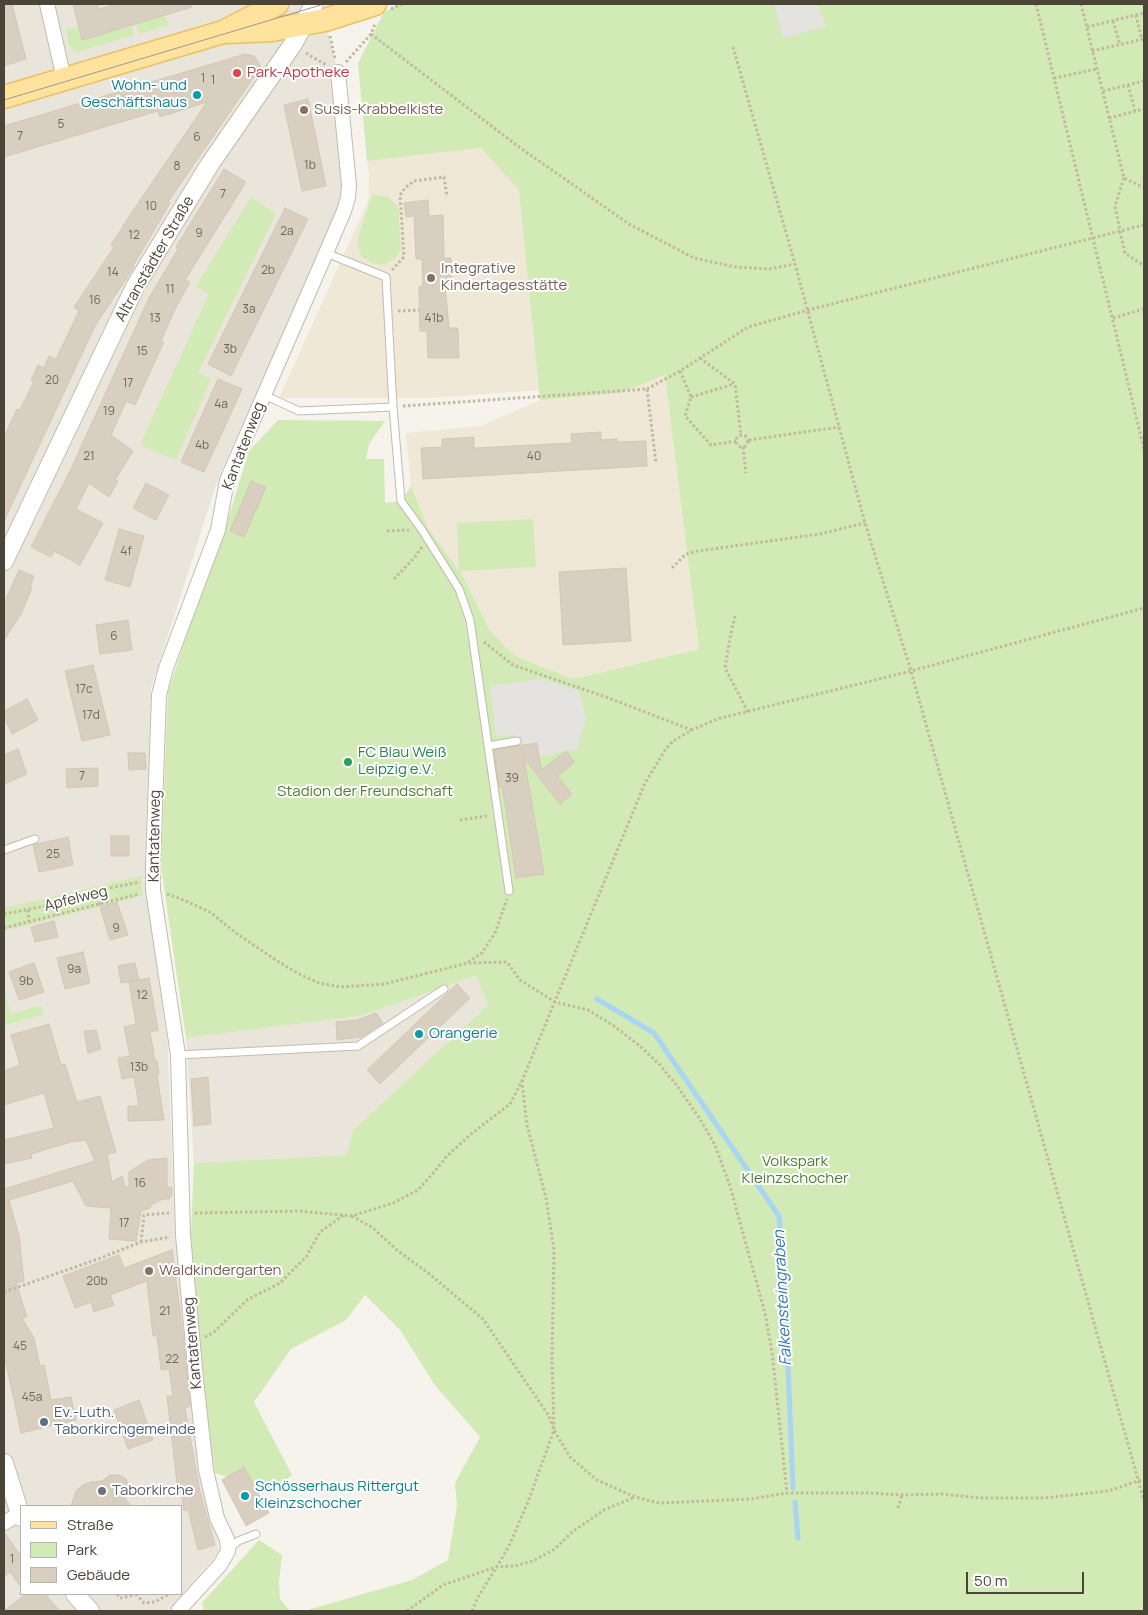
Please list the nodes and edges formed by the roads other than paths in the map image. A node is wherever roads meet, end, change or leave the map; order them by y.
1 (47, 4) edge
2 (277, 4) edge
3 (314, 4) edge
4 (375, 4) edge
5 (339, 8) edge
6 (304, 24) junction
7 (223, 32) junction
8 (338, 72) road end
9 (64, 79) junction
10 (4, 97) edge
11 (326, 253) junction
12 (264, 395) junction
13 (393, 407) junction
14 (4, 561) edge
15 (517, 741) dead end
16 (488, 746) junction
17 (35, 839) dead end
18 (4, 850) edge
19 (509, 891) road end
20 (444, 989) dead end
21 (178, 1055) junction
22 (4, 1463) edge
23 (20, 1516) edge
24 (4, 1523) edge
25 (256, 1534) dead end
26 (228, 1551) junction
27 (75, 1595) edge
28 (90, 1611) edge
29 (178, 1611) edge

1 - 9 street
2 - 7 main road
3 - 6 street, Altranstädter Straße
4 - 5 main road
5 - 6 main road
6 - 7 main road
6 - 14 street, Altranstädter Straße
7 - 9 main road
8 - 11 street, Kantatenweg
9 - 10 main road
11 - 12 street, Kantatenweg
11 - 13 lane
12 - 13 lane
12 - 21 street, Kantatenweg
13 - 16 lane
15 - 16 lane
16 - 19 lane
17 - 18 lane
20 - 21 lane
21 - 26 street, Kantatenweg
22 - 23 street
23 - 24 street
25 - 26 lane
26 - 29 street
27 - 28 street

